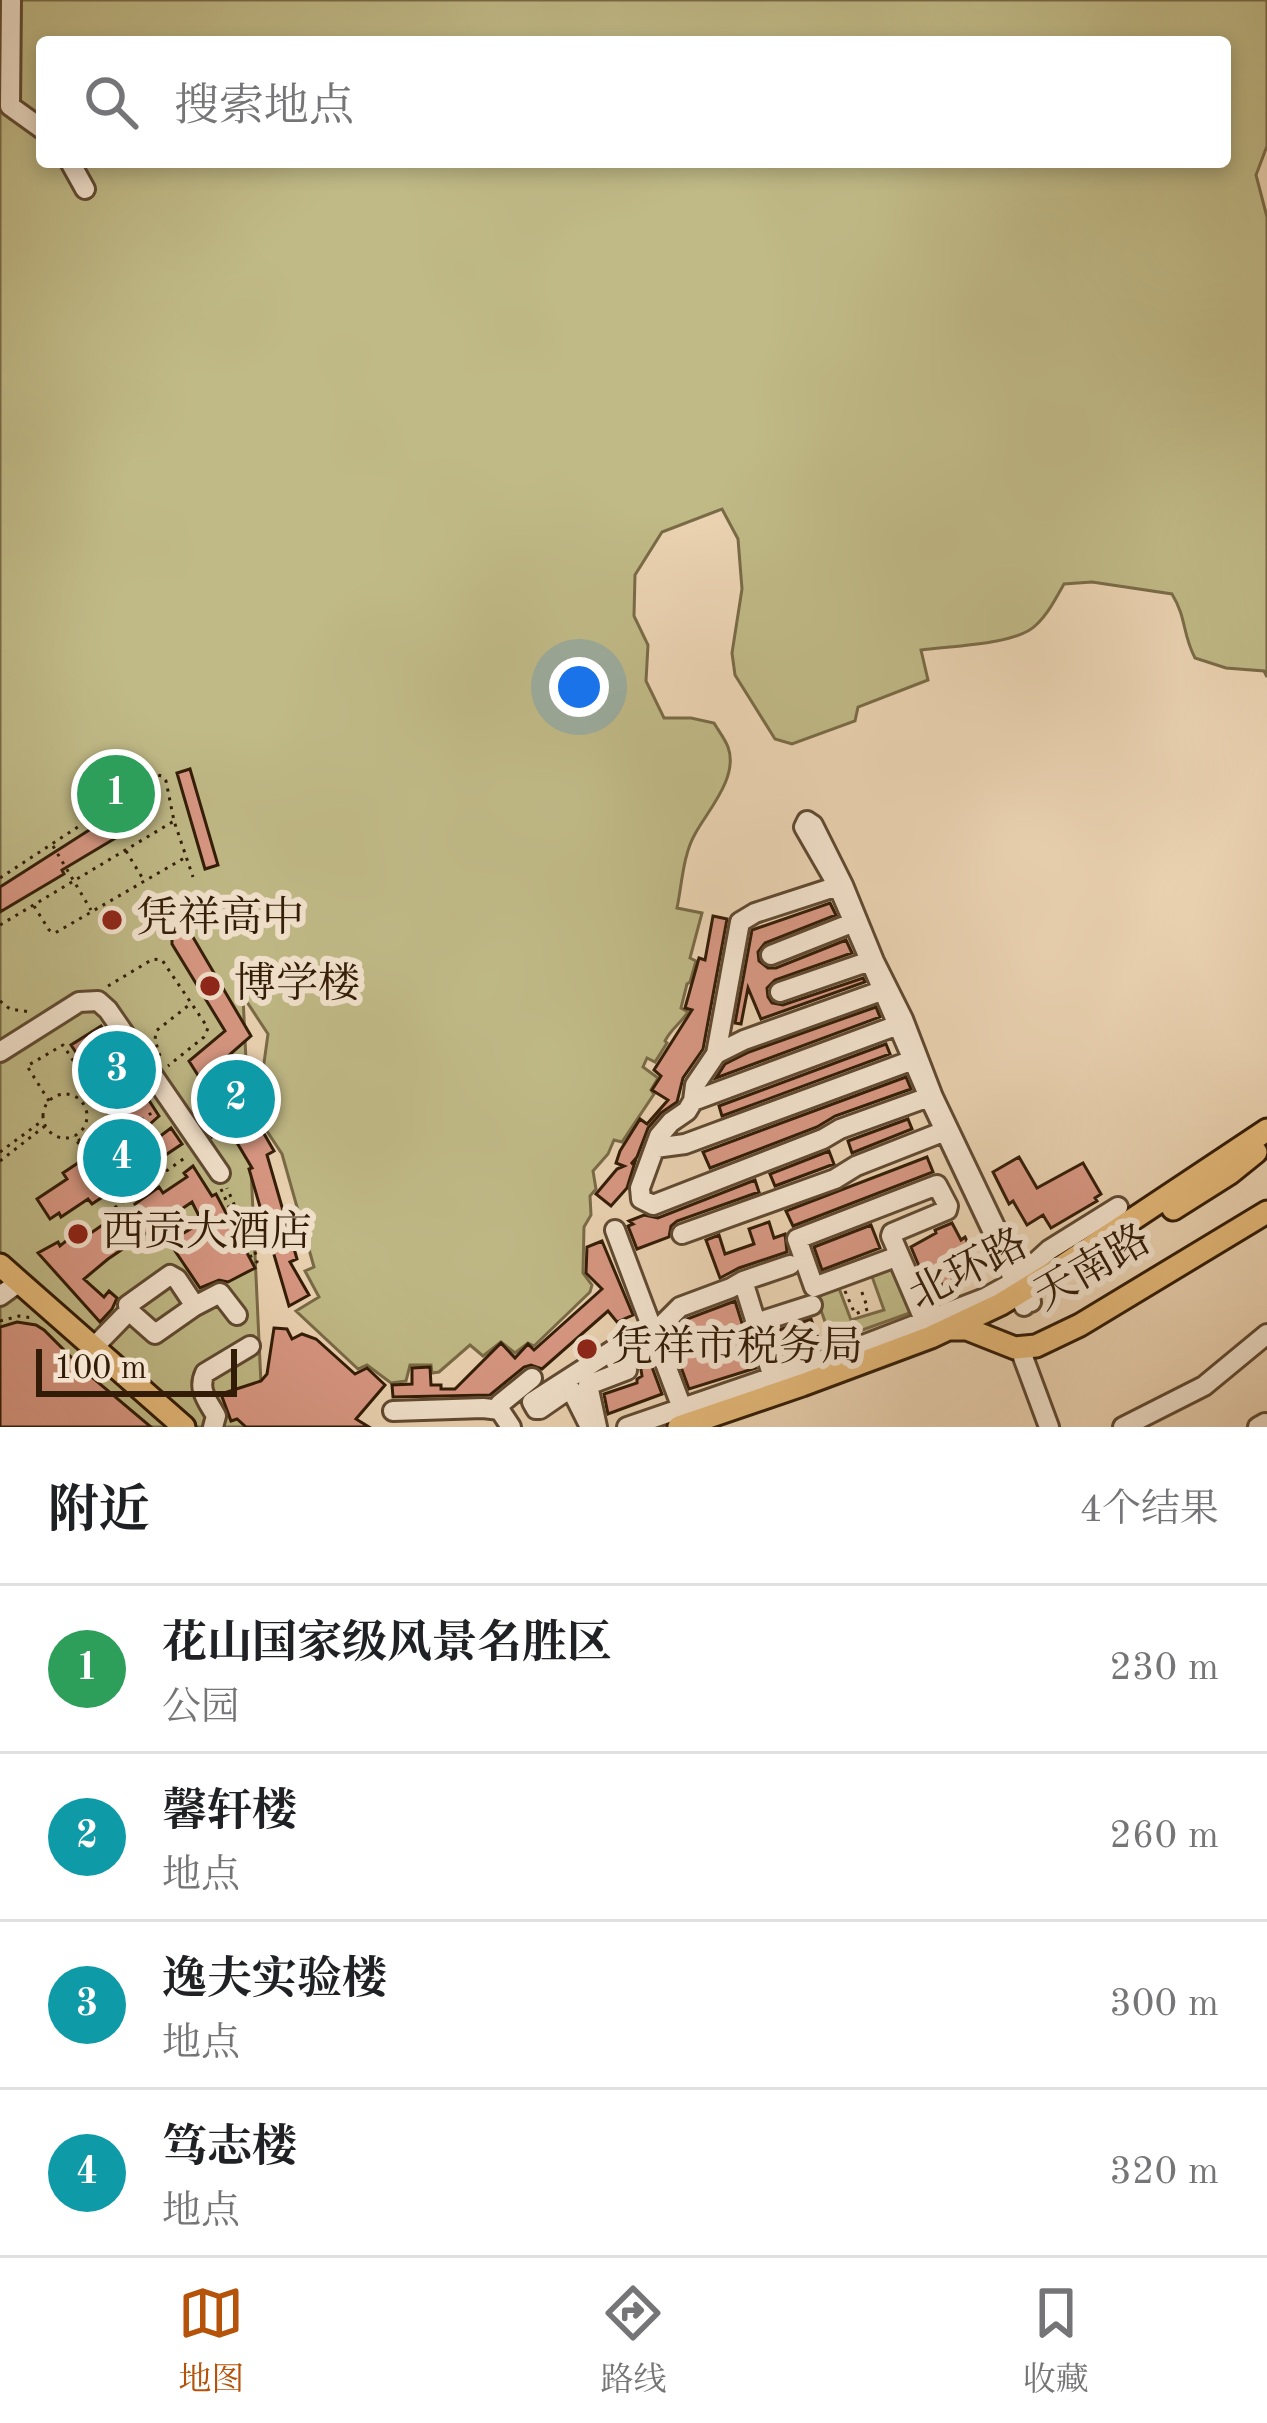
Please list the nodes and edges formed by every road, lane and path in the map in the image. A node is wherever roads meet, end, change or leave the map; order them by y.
1 (11, 0) edge
2 (36, 125) edge
3 (74, 168) edge
4 (86, 189) dead end
5 (174, 821) junction
6 (52, 844) junction
7 (125, 850) junction
8 (186, 856) junction
9 (193, 877) dead end
10 (0, 878) edge
11 (74, 880) junction
12 (144, 880) junction
13 (838, 886) junction
14 (33, 904) junction
15 (92, 911) junction
16 (852, 922) junction
17 (0, 925) edge
18 (771, 955) dead end
19 (870, 962) junction
20 (884, 989) junction
21 (779, 992) dead end
22 (0, 1001) edge
23 (85, 1001) junction
24 (190, 1004) junction
25 (40, 1025) junction
26 (898, 1025) junction
27 (0, 1052) edge
28 (716, 1054) junction
29 (913, 1060) junction
30 (0, 1063) edge
31 (151, 1076) junction
32 (87, 1081) junction
33 (928, 1097) junction
34 (99, 1100) junction
35 (49, 1101) junction
36 (693, 1101) junction
37 (165, 1104) junction
38 (112, 1119) junction
39 (45, 1123) junction
40 (101, 1126) junction
41 (118, 1129) junction
42 (1267, 1130) edge
43 (945, 1131) junction
44 (107, 1136) junction
45 (76, 1139) junction
46 (1267, 1143) edge
47 (655, 1148) junction
48 (196, 1150) junction
49 (0, 1152) edge
50 (0, 1161) edge
51 (217, 1175) junction
52 (904, 1196) junction
53 (1118, 1207) dead end
54 (1267, 1212) edge
55 (100, 1219) dead end
56 (1267, 1222) edge
57 (915, 1223) junction
58 (615, 1230) dead end
59 (682, 1234) dead end
60 (0, 1265) edge
61 (790, 1265) dead end
62 (848, 1275) junction
63 (743, 1281) junction
64 (7, 1285) edge
65 (1022, 1292) junction
66 (812, 1305) dead end
67 (195, 1306) junction
68 (129, 1311) junction
69 (237, 1316) dead end
70 (756, 1323) junction
71 (946, 1329) junction
72 (653, 1334) junction
73 (1267, 1334) edge
74 (250, 1346) dead end
75 (93, 1348) junction
76 (1023, 1358) junction
77 (532, 1378) dead end
78 (776, 1385) junction
79 (500, 1410) junction
80 (393, 1411) dead end
81 (683, 1420) edge
82 (171, 1427) edge
83 (184, 1427) edge
84 (213, 1427) edge
85 (512, 1427) edge
86 (594, 1427) edge
87 (627, 1427) edge
88 (715, 1427) edge
89 (1049, 1427) edge
90 (1123, 1427) edge

1 - 2 street
3 - 4 street
5 - 6 path
5 - 7 path
5 - 8 path
6 - 10 path
6 - 11 path
7 - 11 path
7 - 12 path
8 - 9 path
8 - 12 path
11 - 14 path
11 - 15 path
12 - 15 path
13 - 16 street
13 - 28 street
13 - 65 street
14 - 15 path
14 - 17 path
16 - 18 street
16 - 19 street
19 - 20 street
19 - 21 street
20 - 26 street
20 - 28 street
22 - 25 path
23 - 24 path
23 - 25 street
23 - 31 street
24 - 31 path
24 - 31 path
25 - 27 street
26 - 29 street
26 - 36 street
28 - 36 street
29 - 33 street
29 - 47 street
30 - 37 street
31 - 51 street
32 - 34 path
32 - 34 path
32 - 35 path
33 - 43 street
33 - 47 street
34 - 38 path
35 - 39 path
35 - 45 path
36 - 47 street
37 - 41 path
37 - 48 street
38 - 40 path
38 - 41 path
39 - 45 path
39 - 49 path
39 - 50 path
40 - 44 path
40 - 45 path
41 - 44 path
42 - 65 main road, 北环路
43 - 59 street
43 - 65 street
44 - 45 path
46 - 65 main road, 北环路
48 - 51 street
48 - 55 path
51 - 51 path
52 - 57 street
52 - 57 street
52 - 62 street
53 - 65 street
54 - 71 main road, 天南路
56 - 76 main road, 天南路
57 - 71 street
58 - 72 street
60 - 64 main road
61 - 63 street
62 - 62 path
62 - 71 street
63 - 70 street
63 - 72 street
64 - 75 main road
64 - 82 main road
65 - 71 main road, 北环路
65 - 71 street
66 - 70 street
67 - 68 street
67 - 68 street
67 - 69 street
68 - 75 street
70 - 78 street
71 - 76 main road, 天南路
71 - 78 main road, 北环路
71 - 88 main road, 北环路
72 - 81 street
73 - 90 street
74 - 84 street
75 - 83 main road
76 - 89 street
77 - 79 street
78 - 81 main road, 北环路
79 - 80 street
79 - 85 street
81 - 87 street
86 - 86 street

